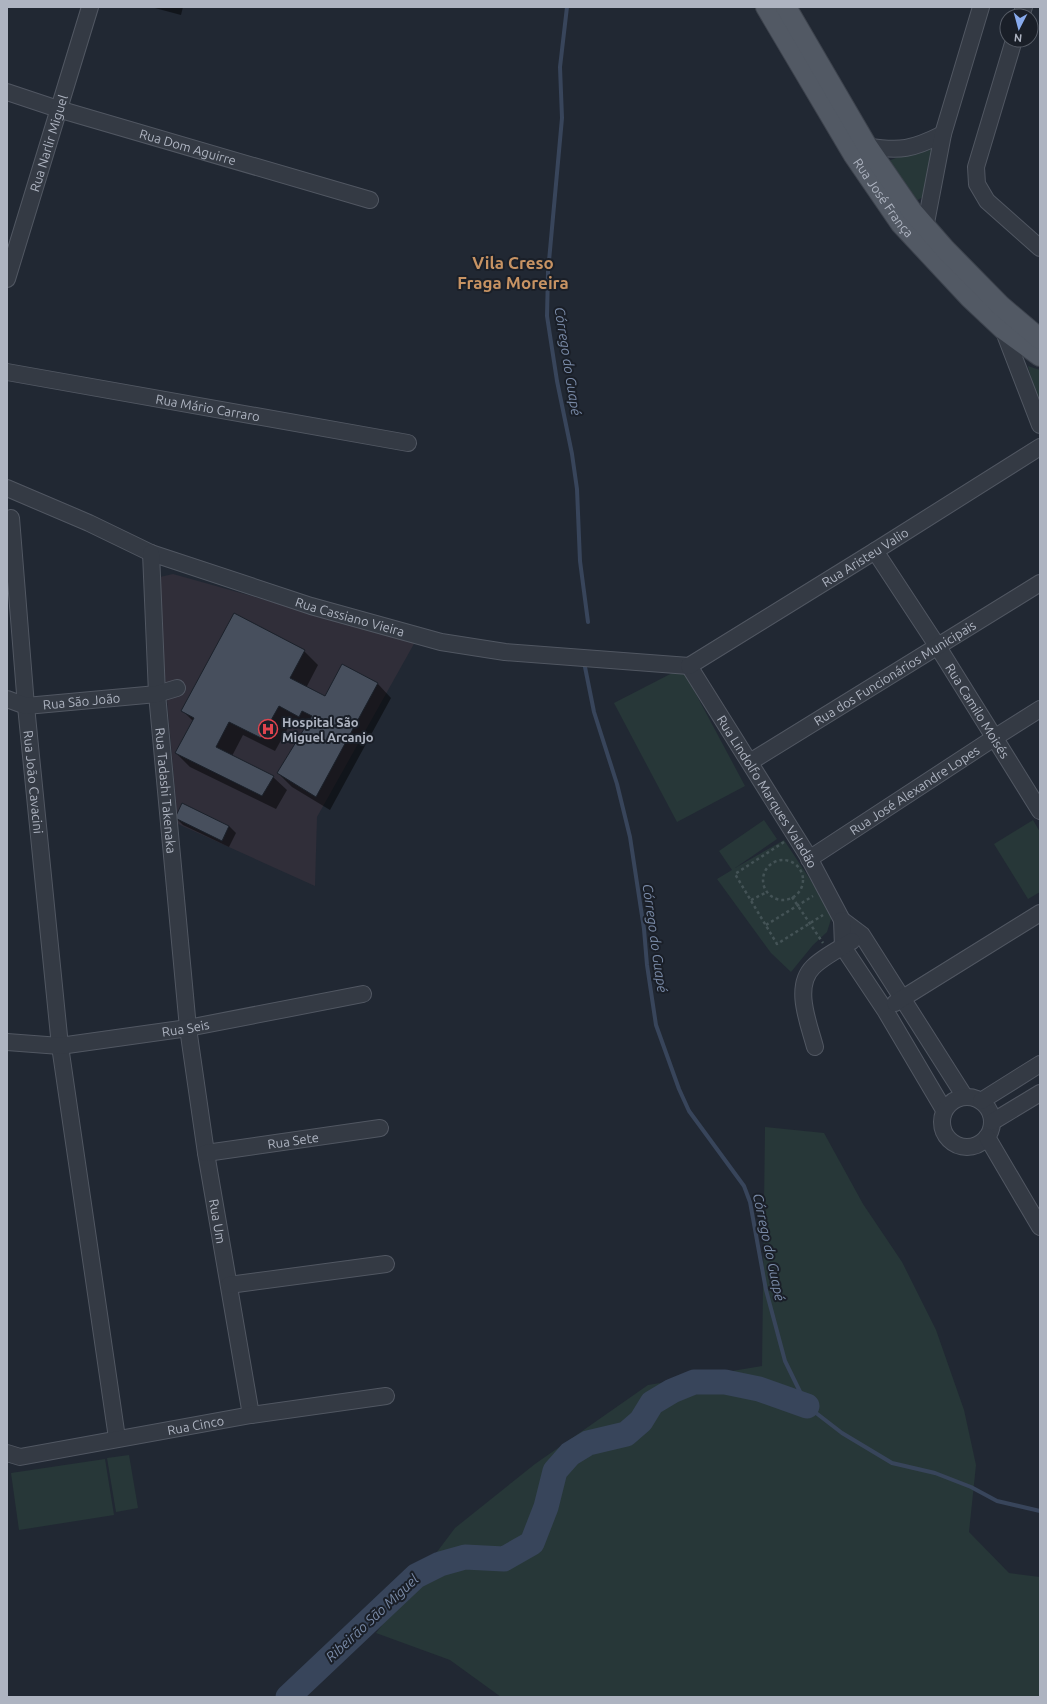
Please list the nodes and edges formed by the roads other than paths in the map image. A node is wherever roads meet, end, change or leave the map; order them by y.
1 (90, 7) edge
2 (766, 7) edge
3 (786, 7) edge
4 (981, 7) edge
5 (1012, 48) edge
6 (7, 92) edge
7 (58, 109) junction
8 (943, 134) junction
9 (860, 150) junction
10 (370, 200) dead end
11 (919, 233) junction
12 (13, 238) edge
13 (1040, 248) edge
14 (7, 279) edge
15 (1008, 323) junction
16 (1040, 339) edge
17 (1040, 356) edge
18 (7, 372) edge
19 (1040, 425) edge
20 (408, 443) dead end
21 (1040, 447) edge
22 (7, 488) edge
23 (28, 498) junction
24 (9, 517) edge
25 (875, 551) junction
26 (151, 553) junction
27 (1040, 583) edge
28 (938, 648) junction
29 (689, 666) junction
30 (177, 688) dead end
31 (157, 694) junction
32 (7, 699) edge
33 (26, 706) junction
34 (1040, 709) edge
35 (994, 738) junction
36 (750, 762) junction
37 (1040, 811) edge
38 (809, 859) junction
39 (1040, 913) edge
40 (842, 920) junction
41 (862, 936) junction
42 (837, 951) junction
43 (363, 994) dead end
44 (903, 998) junction
45 (885, 1010) junction
46 (188, 1028) junction
47 (7, 1042) edge
48 (60, 1046) junction
49 (815, 1047) dead end
50 (1040, 1064) edge
51 (1040, 1093) edge
52 (965, 1096) junction
53 (981, 1101) junction
54 (944, 1110) junction
55 (992, 1122) junction
56 (380, 1128) dead end
57 (987, 1137) junction
58 (206, 1153) junction
59 (1040, 1227) edge
60 (386, 1264) dead end
61 (229, 1285) junction
62 (386, 1396) dead end
63 (251, 1415) junction
64 (117, 1438) junction
65 (7, 1453) edge

1 - 7 street, Rua Narlir Miguel
2 - 9 main road, Rua José França
3 - 9 main road, Rua José França
4 - 8 street
5 - 13 street
6 - 7 street, Rua Dom Aguirre
7 - 10 street, Rua Dom Aguirre
7 - 12 street, Rua Narlir Miguel
8 - 9 street
8 - 11 street
9 - 11 main road, Rua José França
11 - 15 main road, Rua José França
12 - 14 street, Rua Narlir Miguel
15 - 16 main road, Rua José França
15 - 17 main road, Rua José França
15 - 19 street
18 - 20 street, Rua Mário Carraro
21 - 25 street, Rua Aristeu Valio
22 - 23 street, Rua Cassiano Vieira
23 - 24 street
23 - 26 street, Rua Cassiano Vieira
24 - 33 street, Rua João Cavacini
25 - 28 street, Rua Camilo Moisés
25 - 29 street, Rua Aristeu Valio
26 - 29 street, Rua Cassiano Vieira
26 - 31 street, Rua Tadashi Takenaka
27 - 28 street, Rua dos Funcionários Municipais
28 - 35 street, Rua Camilo Moisés
28 - 36 street, Rua dos Funcionários Municipais
29 - 36 street, Rua Lindolfo Marques Valadão
30 - 31 street, Rua São João
31 - 33 street, Rua São João
31 - 46 street, Rua Tadashi Takenaka
32 - 33 street, Rua São João
33 - 48 street, Rua João Cavacini
34 - 35 street, Rua José Alexandre Lopes
35 - 37 street, Rua Camilo Moisés
35 - 38 street, Rua José Alexandre Lopes
36 - 38 street, Rua Lindolfo Marques Valadão
38 - 40 street, Rua Lindolfo Marques Valadão
39 - 44 street
40 - 41 street, Rua Lindolfo Marques Valadão
40 - 42 street, Rua Lindolfo Marques Valadão
41 - 42 street
41 - 44 street, Rua Lindolfo Marques Valadão
42 - 45 street
42 - 49 street
43 - 46 street, Rua Seis
44 - 45 street
44 - 52 street, Rua Lindolfo Marques Valadão
45 - 54 street
46 - 48 street, Rua Seis
46 - 58 street, Rua Um
47 - 48 street, Rua Seis
48 - 64 street, Rua João Cavacini
50 - 53 street
51 - 55 street
52 - 53 street
52 - 54 street
53 - 55 street
54 - 57 street
55 - 57 street
56 - 58 street, Rua Sete
57 - 59 street
58 - 61 street, Rua Um
60 - 61 street
61 - 63 street, Rua Um
62 - 63 street, Rua Cinco
63 - 64 street, Rua Cinco
64 - 65 street, Rua Cinco

